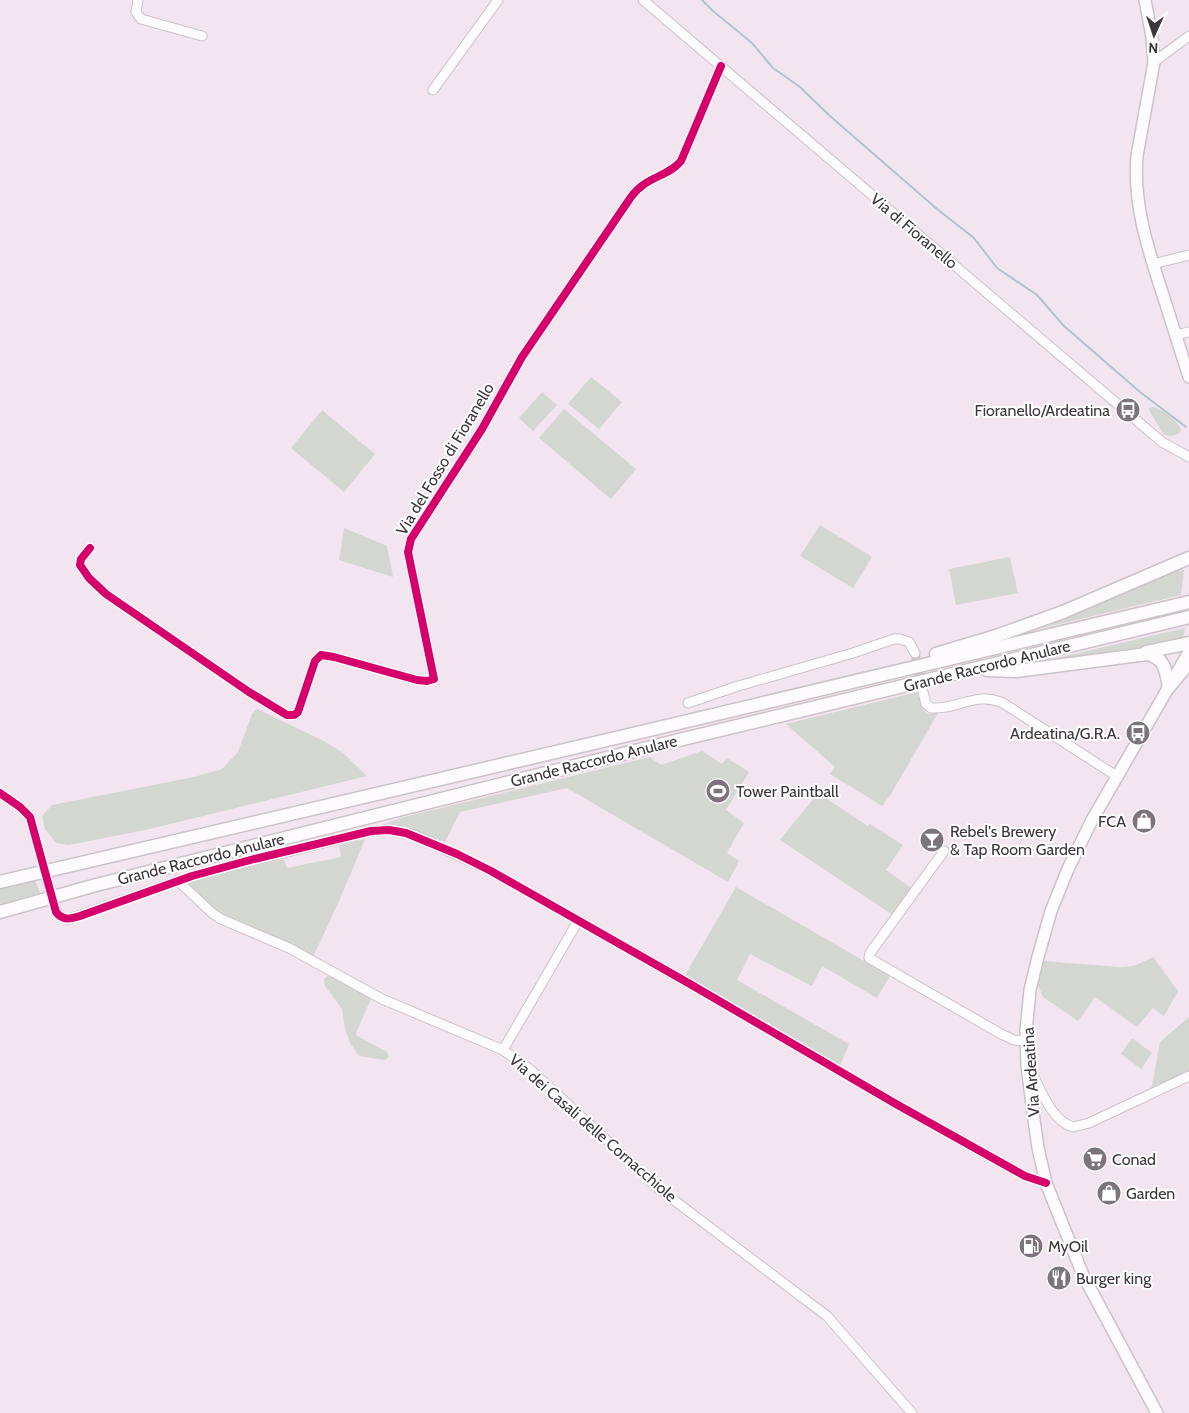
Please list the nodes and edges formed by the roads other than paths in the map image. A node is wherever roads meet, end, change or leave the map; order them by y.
1 (138, 0) edge
2 (498, 0) edge
3 (643, 0) edge
4 (1144, 0) edge
5 (202, 36) dead end
6 (1189, 36) edge
7 (1154, 62) junction
8 (721, 66) junction
9 (433, 90) dead end
10 (1189, 255) edge
11 (1153, 264) junction
12 (1189, 332) edge
13 (1176, 335) junction
14 (1189, 377) edge
15 (1189, 457) edge
16 (90, 548) dead end
17 (1189, 558) edge
18 (1189, 602) edge
19 (1189, 617) edge
20 (1189, 643) edge
21 (1189, 652) edge
22 (915, 653) tunnel mouth
23 (1136, 654) junction
24 (1189, 664) edge
25 (973, 669) junction
26 (861, 680) junction
27 (1169, 687) junction
28 (923, 692) tunnel mouth
29 (688, 703) dead end
30 (1118, 776) junction
31 (0, 793) edge
32 (944, 850) dead end
33 (41, 858) dead end
34 (45, 874) dead end
35 (177, 880) junction
36 (0, 882) edge
37 (49, 888) dead end
38 (54, 905) dead end
39 (0, 912) edge
40 (578, 921) junction
41 (1026, 1041) junction
42 (503, 1050) junction
43 (1027, 1065) junction
44 (1189, 1076) edge
45 (1046, 1183) junction
46 (912, 1413) edge
47 (1157, 1413) edge

1 - 5 street
2 - 9 street
3 - 8 street, Via di Fioranello
4 - 7 main road
6 - 7 street
7 - 11 main road
8 - 15 street, Via di Fioranello
8 - 16 street, Via del Fosso di Fioranello
10 - 11 street
11 - 13 main road
12 - 13 street
13 - 14 main road
17 - 26 highway
18 - 26 highway, Grande Raccordo Anulare
19 - 25 highway, Grande Raccordo Anulare
20 - 23 highway
21 - 27 main road, Via Ardeatina
22 - 29 street
23 - 25 highway
23 - 27 highway
24 - 27 highway
25 - 39 highway, Grande Raccordo Anulare
26 - 36 highway, Grande Raccordo Anulare
27 - 30 main road, Via Ardeatina
28 - 30 street
30 - 41 main road, Via Ardeatina
31 - 33 street
32 - 41 street
34 - 37 street
35 - 38 street
35 - 40 street
35 - 42 street, Via dei Casali delle Cornacchiole
40 - 42 street
40 - 45 street
41 - 43 main road, Via Ardeatina
42 - 46 street, Via dei Casali delle Cornacchiole
43 - 44 street
43 - 45 main road, Via Ardeatina
45 - 47 main road, Via Ardeatina

